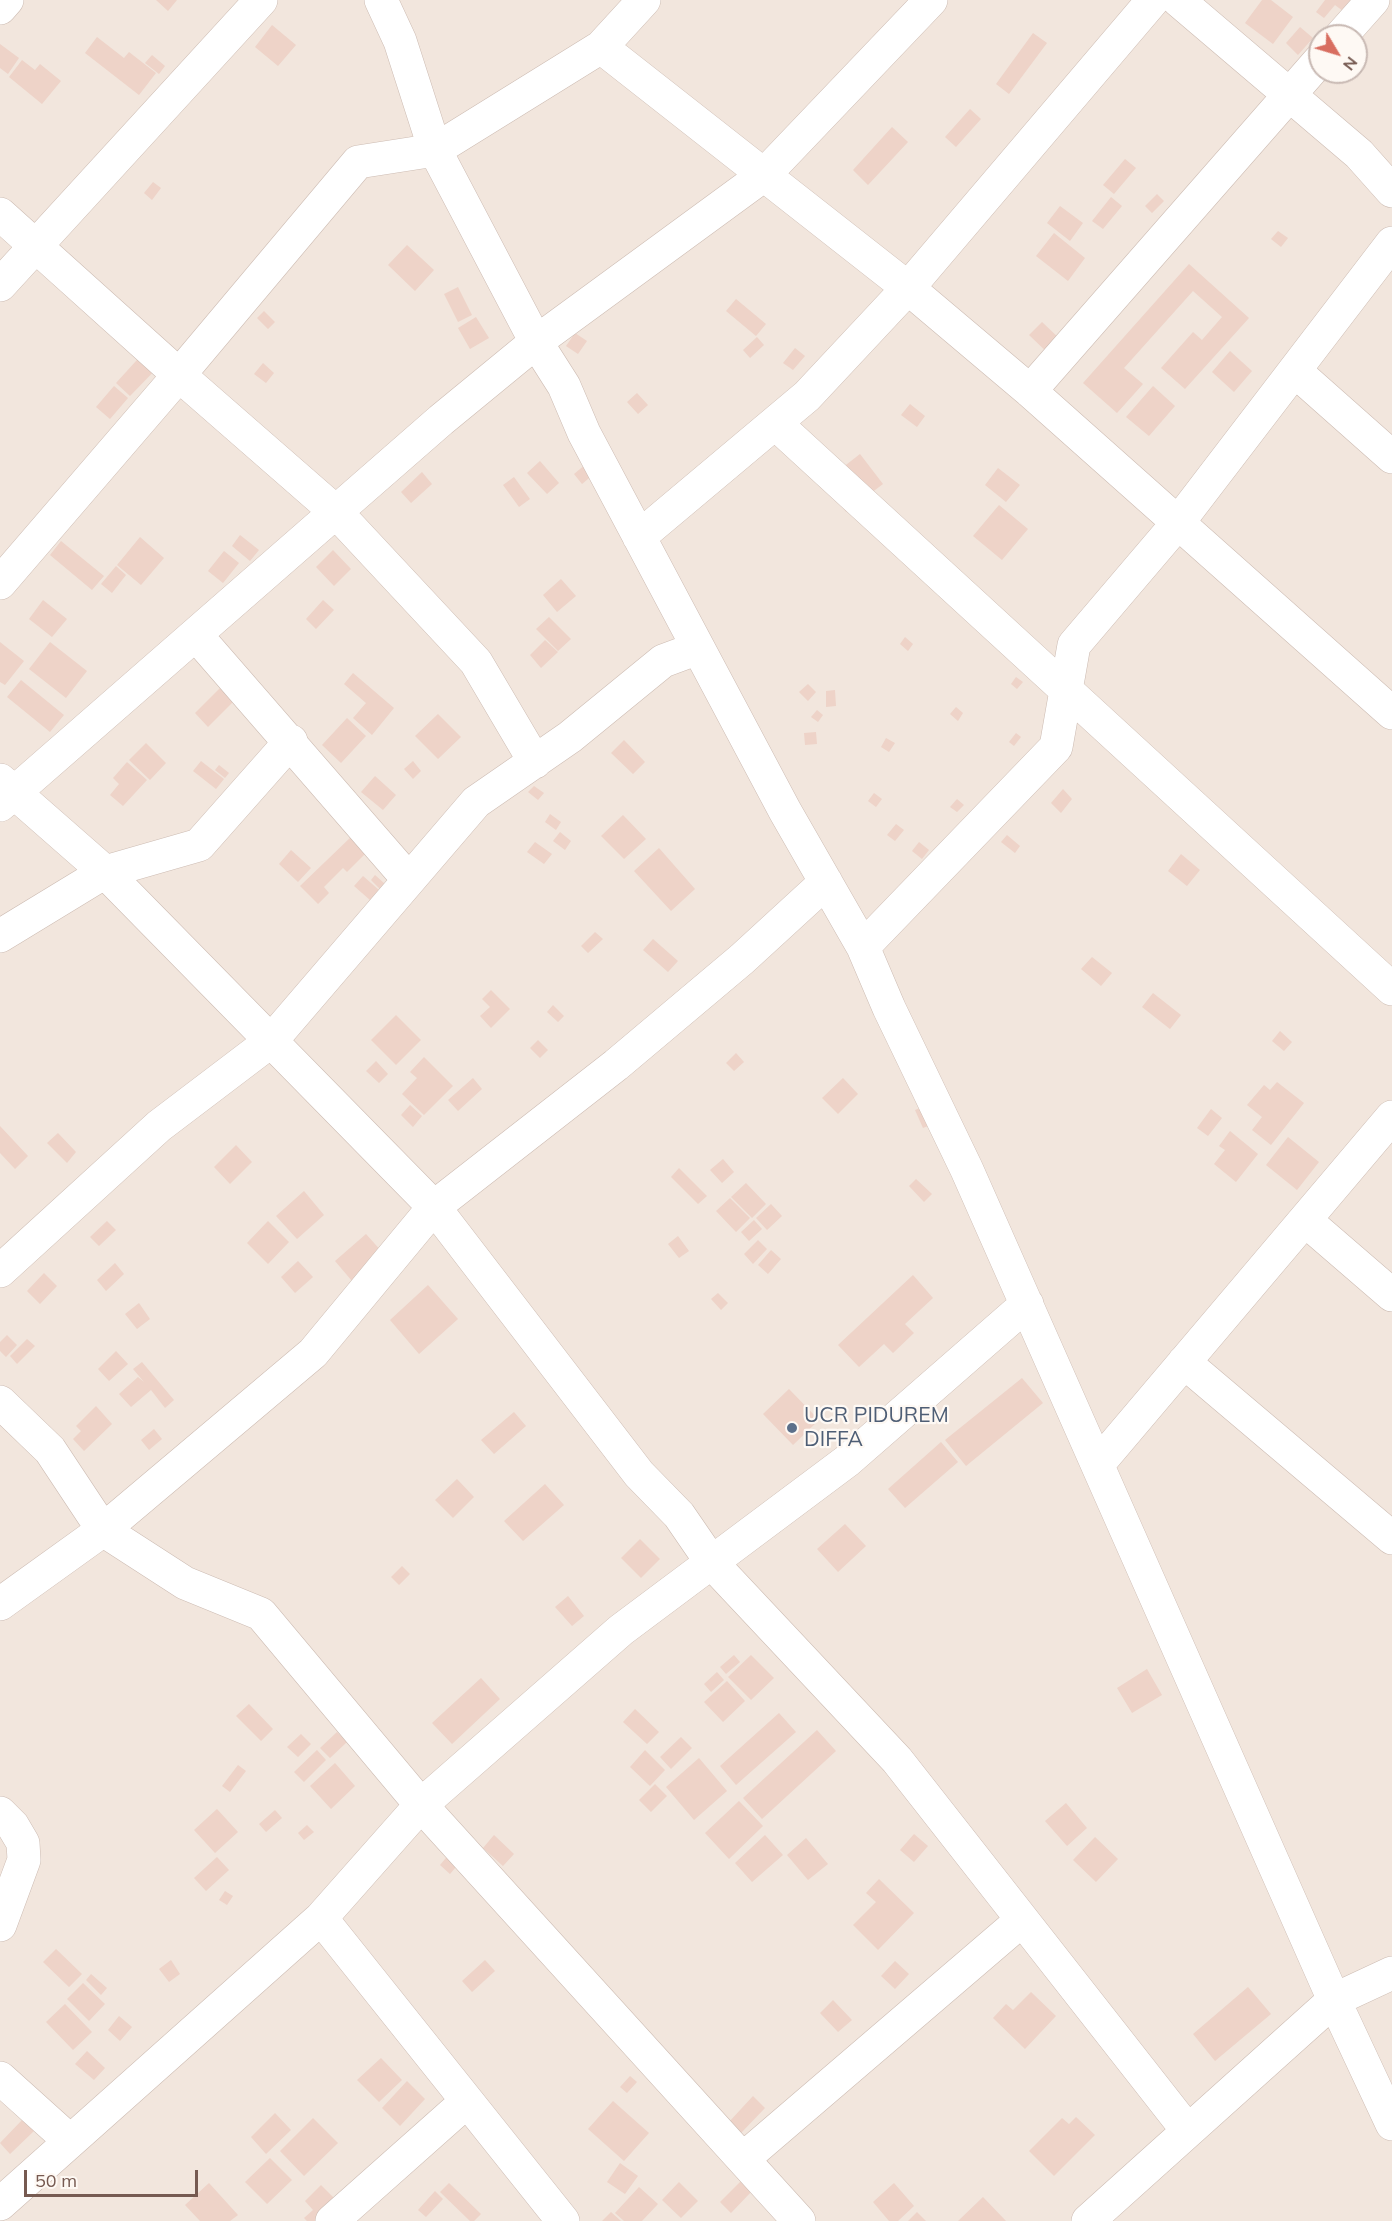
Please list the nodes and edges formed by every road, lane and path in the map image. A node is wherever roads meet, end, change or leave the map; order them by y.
1 (7, 0) edge
2 (261, 0) edge
3 (381, 0) edge
4 (644, 0) edge
5 (932, 0) edge
6 (1153, 0) edge
7 (1178, 0) edge
8 (1373, 0) edge
9 (0, 8) edge
10 (1352, 24) edge
11 (601, 47) junction
12 (1308, 73) edge
13 (1289, 94) junction
14 (435, 150) junction
15 (765, 175) junction
16 (1392, 191) edge
17 (0, 214) edge
18 (1392, 243) edge
19 (34, 245) junction
20 (0, 285) edge
21 (908, 288) junction
22 (536, 342) junction
23 (1294, 371) junction
24 (179, 375) junction
25 (1030, 391) junction
26 (776, 423) junction
27 (1392, 457) edge
28 (336, 512) junction
29 (1178, 524) junction
30 (639, 537) junction
31 (0, 583) edge
32 (196, 635) junction
33 (698, 648) junction
34 (1066, 691) junction
35 (1392, 713) edge
36 (291, 741) junction
37 (535, 762) junction
38 (5, 793) edge
39 (105, 872) junction
40 (410, 880) junction
41 (826, 882) junction
42 (0, 936) edge
43 (863, 947) junction
44 (1392, 989) edge
45 (271, 1041) junction
46 (1392, 1117) edge
47 (434, 1207) junction
48 (1305, 1220) junction
49 (0, 1271) edge
50 (1392, 1295) edge
51 (1027, 1304) junction
52 (1184, 1362) junction
53 (0, 1402) edge
54 (1098, 1464) junction
55 (103, 1530) junction
56 (1392, 1538) edge
57 (712, 1563) junction
58 (0, 1604) edge
59 (420, 1805) junction
60 (0, 1813) edge
61 (321, 1918) junction
62 (1022, 1920) junction
63 (0, 1925) edge
64 (1392, 1973) edge
65 (1334, 2000) junction
66 (0, 2078) edge
67 (466, 2102) junction
68 (1392, 2124) edge
69 (1188, 2131) junction
70 (70, 2141) junction
71 (743, 2159) junction
72 (0, 2204) edge
73 (332, 2221) edge
74 (563, 2221) edge
75 (799, 2221) edge
76 (1088, 2221) edge

1 - 9 street
2 - 19 street
3 - 14 street
4 - 11 street
5 - 15 street
6 - 21 street
7 - 13 street
8 - 10 street
11 - 14 street
11 - 15 street
12 - 13 street
13 - 16 street
13 - 25 street
14 - 22 street
14 - 24 street
15 - 21 street
15 - 22 street
17 - 19 street
18 - 23 street
19 - 20 street
19 - 24 street
21 - 25 street
21 - 26 street
22 - 28 street
22 - 30 street
23 - 27 street
23 - 29 street
24 - 28 street
24 - 31 street
25 - 29 street
26 - 30 street
26 - 34 street
28 - 32 street
28 - 37 street
29 - 34 street
29 - 35 street
30 - 33 street
32 - 36 street
32 - 38 street
33 - 37 street
33 - 41 street
34 - 43 street
34 - 44 street
36 - 39 street
36 - 40 street
37 - 40 street
38 - 39 street
39 - 42 street
39 - 45 street
40 - 45 street
41 - 43 street
41 - 47 street
43 - 51 street
45 - 47 street
45 - 49 street
46 - 48 street
47 - 55 street
47 - 57 street
48 - 50 street
48 - 52 street
51 - 54 street
51 - 57 street
52 - 54 street
52 - 56 street
53 - 55 street
54 - 65 street
55 - 58 street
55 - 59 street
57 - 59 street
57 - 62 street
59 - 61 street
59 - 71 street
60 - 63 street
61 - 67 street
61 - 70 street
62 - 69 street
62 - 71 street
64 - 65 street
65 - 68 street
65 - 69 street
66 - 70 street
67 - 73 street
67 - 74 street
69 - 76 street
70 - 72 street
71 - 75 street

